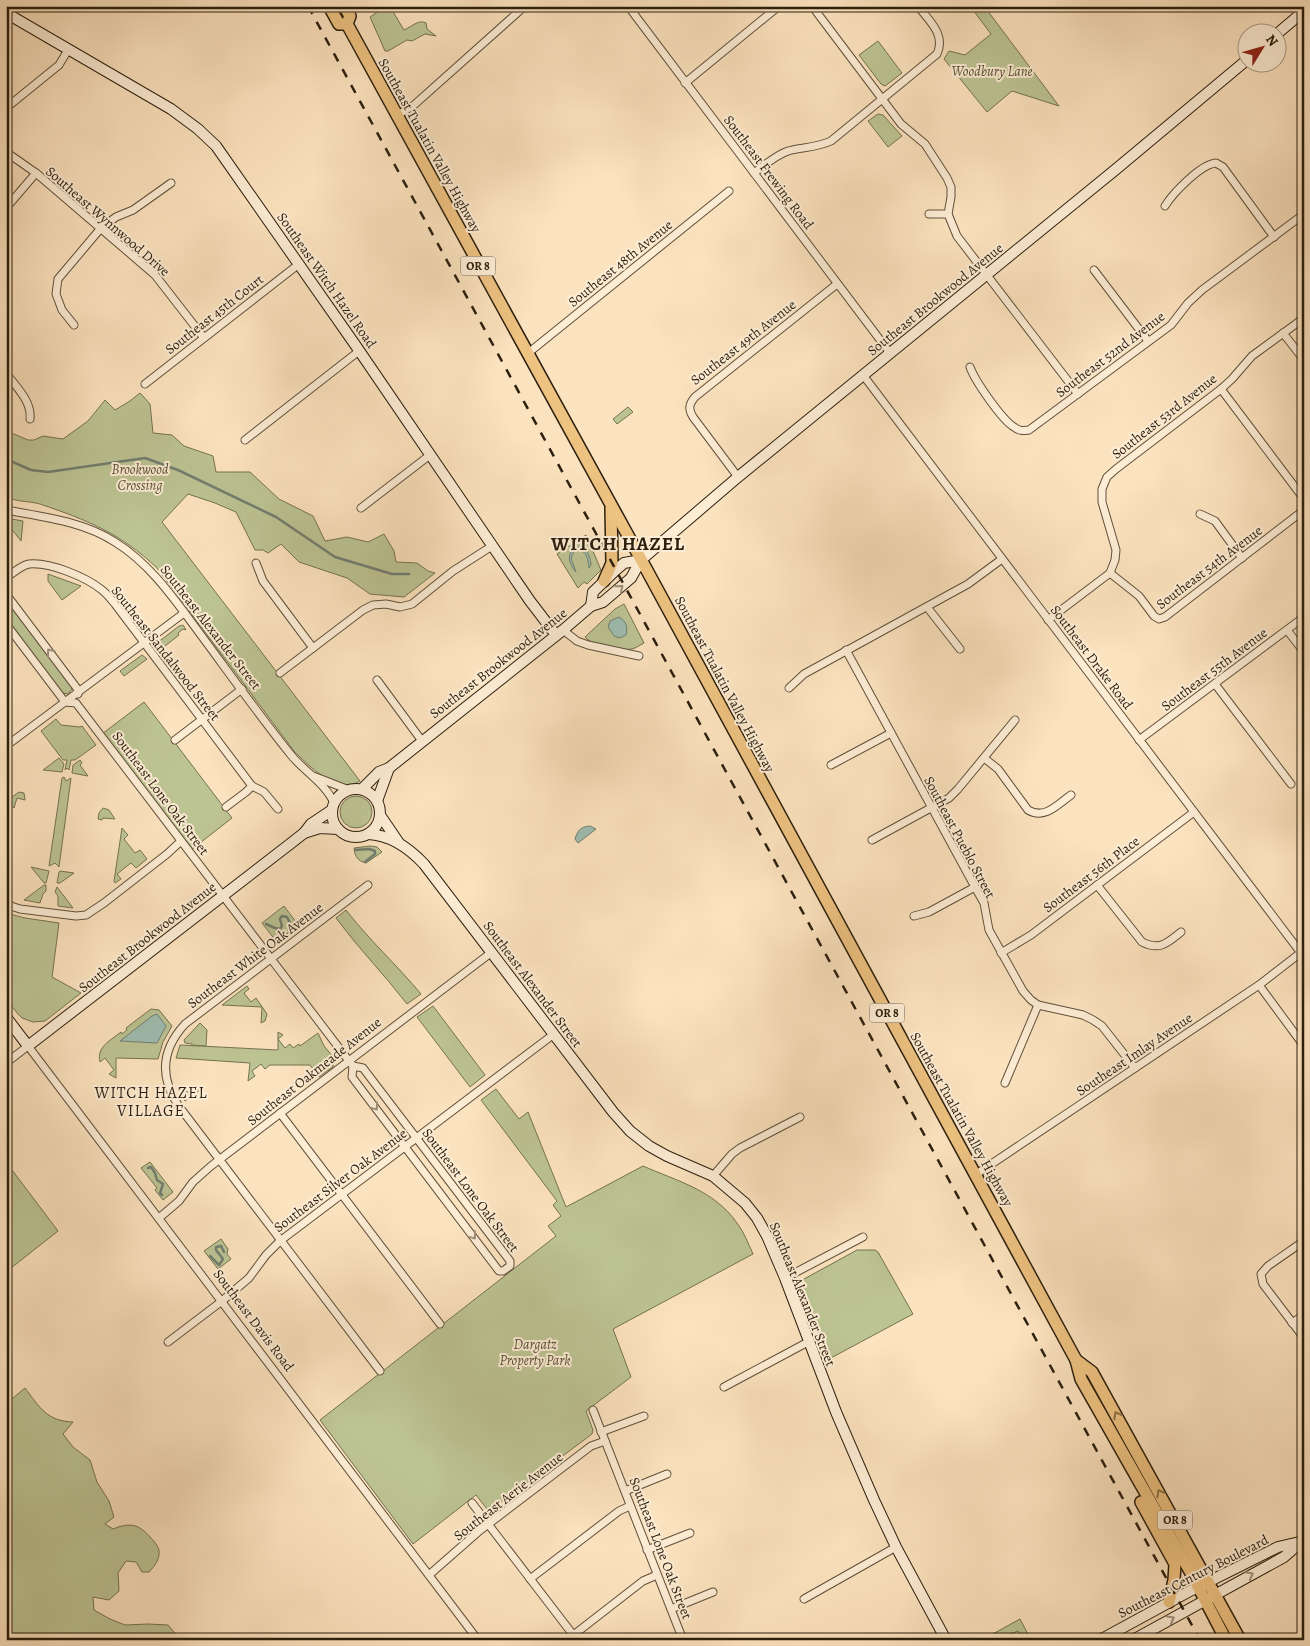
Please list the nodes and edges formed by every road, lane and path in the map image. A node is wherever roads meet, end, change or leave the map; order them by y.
1 (329, 6) edge
2 (344, 6) edge
3 (526, 6) edge
4 (628, 6) edge
5 (778, 6) edge
6 (812, 6) edge
7 (918, 6) edge
8 (1304, 11) edge
9 (6, 13) edge
10 (347, 24) junction
11 (1288, 25) edge
12 (68, 50) junction
13 (1238, 67) edge
14 (685, 83) junction
15 (883, 99) junction
16 (6, 108) edge
17 (396, 116) junction
18 (6, 152) edge
19 (754, 173) junction
20 (36, 174) junction
21 (171, 183) dead end
22 (729, 191) dead end
23 (1165, 206) dead end
24 (6, 208) edge
25 (929, 214) dead end
26 (948, 214) junction
27 (1304, 214) edge
28 (101, 228) junction
29 (1274, 236) junction
30 (299, 264) junction
31 (1094, 270) dead end
32 (988, 274) junction
33 (837, 284) junction
34 (1304, 318) edge
35 (74, 325) dead end
36 (1283, 333) junction
37 (204, 338) junction
38 (1148, 342) junction
39 (359, 351) junction
40 (890, 353) junction
41 (527, 354) junction
42 (1304, 360) edge
43 (970, 367) dead end
44 (6, 373) edge
45 (863, 376) junction
46 (145, 384) dead end
47 (1220, 389) junction
48 (1078, 394) junction
49 (30, 419) dead end
50 (245, 440) dead end
51 (430, 455) junction
52 (738, 477) junction
53 (1304, 499) edge
54 (611, 507) junction
55 (361, 508) dead end
56 (6, 510) edge
57 (1304, 510) edge
58 (1200, 514) dead end
59 (492, 546) junction
60 (1242, 558) junction
61 (641, 560) junction
62 (1002, 560) junction
63 (256, 563) dead end
64 (1110, 573) junction
65 (6, 578) edge
66 (604, 581) junction
67 (6, 594) edge
68 (591, 606) junction
69 (927, 607) junction
70 (184, 613) junction
71 (1304, 618) edge
72 (1048, 620) junction
73 (6, 624) edge
74 (1287, 630) junction
75 (559, 632) junction
76 (144, 643) junction
77 (313, 648) junction
78 (960, 649) dead end
79 (846, 650) junction
80 (1304, 652) edge
81 (639, 656) dead end
82 (280, 673) dead end
83 (377, 680) dead end
84 (1215, 684) junction
85 (790, 688) dead end
86 (242, 689) junction
87 (79, 691) junction
88 (65, 702) junction
89 (76, 703) junction
90 (202, 720) junction
91 (1015, 720) dead end
92 (891, 733) junction
93 (175, 740) dead end
94 (1139, 740) junction
95 (422, 741) junction
96 (6, 746) edge
97 (984, 758) junction
98 (831, 765) dead end
99 (389, 768) junction
100 (313, 776) junction
101 (1290, 784) dead end
102 (252, 786) junction
103 (362, 789) junction
104 (348, 790) junction
105 (1071, 795) dead end
106 (377, 801) junction
107 (226, 807) dead end
108 (333, 807) junction
109 (931, 808) junction
110 (278, 809) dead end
111 (1194, 812) junction
112 (380, 815) junction
113 (338, 829) junction
114 (304, 833) junction
115 (368, 834) junction
116 (872, 840) dead end
117 (181, 841) junction
118 (398, 842) junction
119 (368, 885) dead end
120 (1097, 885) junction
121 (975, 887) junction
122 (223, 896) junction
123 (6, 901) edge
124 (914, 916) dead end
125 (1181, 932) dead end
126 (492, 952) junction
127 (1302, 952) edge
128 (1002, 953) junction
129 (271, 958) junction
130 (1259, 985) junction
131 (1038, 1005) junction
132 (6, 1017) edge
133 (554, 1034) junction
134 (28, 1046) junction
135 (1304, 1046) edge
136 (6, 1063) edge
137 (351, 1064) junction
138 (1135, 1068) junction
139 (1005, 1083) dead end
140 (280, 1113) junction
141 (800, 1117) dead end
142 (416, 1139) junction
143 (405, 1147) junction
144 (219, 1160) junction
145 (975, 1175) junction
146 (714, 1176) junction
147 (342, 1195) junction
148 (159, 1218) junction
149 (863, 1237) dead end
150 (280, 1241) junction
151 (1304, 1241) edge
152 (785, 1278) junction
153 (222, 1301) junction
154 (1304, 1314) edge
155 (1292, 1323) junction
156 (440, 1324) dead end
157 (1304, 1338) edge
158 (168, 1342) dead end
159 (808, 1342) junction
160 (1076, 1360) junction
161 (380, 1371) dead end
162 (724, 1387) dead end
163 (593, 1410) dead end
164 (644, 1416) dead end
165 (601, 1432) junction
166 (605, 1441) junction
167 (1121, 1450) junction
168 (667, 1474) dead end
169 (625, 1491) junction
170 (472, 1502) dead end
171 (630, 1506) junction
172 (488, 1524) junction
173 (690, 1533) dead end
174 (1302, 1542) edge
175 (896, 1547) junction
176 (647, 1550) junction
177 (429, 1575) junction
178 (657, 1575) junction
179 (530, 1579) junction
180 (1204, 1585) junction
181 (712, 1592) dead end
182 (1216, 1594) junction
183 (804, 1598) dead end
184 (1205, 1600) junction
185 (1169, 1602) junction
186 (671, 1609) junction
187 (572, 1638) edge
188 (478, 1640) edge
189 (683, 1640) edge
190 (946, 1640) edge
191 (1100, 1640) edge
192 (1134, 1640) edge
193 (1226, 1640) edge
194 (1240, 1640) edge

1 - 10 main road, Southeast Tualatin Valley Highway / OR 8
2 - 10 main road, Southeast Tualatin Valley Highway / OR 8
3 - 17 street
4 - 14 street, Southeast Frewing Road
5 - 14 street
6 - 15 street
7 - 15 street
8 - 11 street
9 - 12 street, Southeast Witch Hazel Road
10 - 17 main road, Southeast Tualatin Valley Highway / OR 8
12 - 16 street
12 - 30 street, Southeast Witch Hazel Road
13 - 32 street, Southeast Brookwood Avenue
14 - 19 street, Southeast Frewing Road
15 - 19 street
15 - 26 street
17 - 41 main road, Southeast Tualatin Valley Highway / OR 8
18 - 20 street, Southeast Wynnwood Drive
19 - 33 street, Southeast Frewing Road
20 - 24 street
20 - 28 street, Southeast Wynnwood Drive
21 - 28 street
22 - 41 street, Southeast 48th Avenue
23 - 29 street
25 - 26 street
26 - 32 street
27 - 29 street, Southeast 52nd Avenue
28 - 35 street
28 - 37 street, Southeast Wynnwood Drive
29 - 38 street, Southeast 52nd Avenue
30 - 37 street, Southeast 45th Court
30 - 39 street, Southeast Witch Hazel Road
31 - 38 street
32 - 40 street, Southeast Brookwood Avenue
32 - 48 street
33 - 40 street, Southeast Frewing Road
33 - 52 street, Southeast 49th Avenue
34 - 36 street, Southeast 53rd Avenue
36 - 42 street
36 - 47 street, Southeast 53rd Avenue
37 - 46 street, Southeast 45th Court
38 - 48 street, Southeast 52nd Avenue
39 - 50 street
39 - 51 street, Southeast Witch Hazel Road
40 - 45 street, Southeast Brookwood Avenue
41 - 54 main road, Southeast Tualatin Valley Highway / OR 8
43 - 48 street, Southeast 52nd Avenue
44 - 49 street
45 - 52 street, Southeast Brookwood Avenue
45 - 62 street, Southeast Drake Road
47 - 53 street
47 - 64 street, Southeast 53rd Avenue
51 - 55 street
51 - 59 street, Southeast Witch Hazel Road
52 - 61 street, Southeast Brookwood Avenue
54 - 61 main road, Southeast Tualatin Valley Highway / OR 8
54 - 66 main road
56 - 70 street, Southeast Alexander Street
57 - 60 street, Southeast 54th Avenue
58 - 60 street
59 - 75 street, Southeast Witch Hazel Road
59 - 77 street
60 - 64 street, Southeast 54th Avenue
61 - 66 street, Southeast Brookwood Avenue
68 -> 61 street, Southeast Brookwood Avenue
61 - 145 main road, Southeast Tualatin Valley Highway / OR 8
62 - 69 street
62 - 72 street, Southeast Drake Road
63 - 77 street
64 - 72 street
65 - 76 street, Southeast Sandalwood Street
66 - 68 street, Southeast Brookwood Avenue
87 -> 67 street
68 - 75 street, Southeast Brookwood Avenue
69 - 78 street
69 - 79 street
70 - 76 street
70 - 86 street, Southeast Alexander Street
71 - 74 street, Southeast 55th Avenue
72 - 94 street, Southeast Drake Road
73 - 88 street
74 - 80 street
74 - 84 street, Southeast 55th Avenue
75 - 81 street, Southeast Witch Hazel Road
75 - 95 street, Southeast Brookwood Avenue
76 - 87 street
76 - 90 street, Southeast Sandalwood Street
77 - 82 street
79 - 85 street
79 - 92 street, Southeast Pueblo Street
83 - 95 street
84 - 94 street, Southeast 55th Avenue
84 - 101 street
86 - 90 street
86 - 100 street, Southeast Alexander Street
87 - 88 street
87 - 89 street
88 - 89 street
88 - 96 street
89 - 117 street, Southeast Lone Oak Street
90 - 93 street
90 - 102 street, Southeast Sandalwood Street
91 - 97 street
92 - 98 street
92 - 109 street, Southeast Pueblo Street
94 - 111 street, Southeast Drake Road
95 - 99 street, Southeast Brookwood Avenue
97 - 105 street
97 - 109 street
99 - 103 street, Southeast Brookwood Avenue
99 - 106 street
100 - 104 street, Southeast Alexander Street
100 - 108 street, Southeast Alexander Street
102 - 107 street
102 - 110 street, Southeast Sandalwood Street
103 - 104 street
103 - 106 street
104 - 108 street
106 - 112 street
108 - 113 street
108 - 114 street, Southeast Brookwood Avenue
109 - 116 street
109 - 121 street, Southeast Pueblo Street
111 - 120 street, Southeast 56th Place
111 - 127 street, Southeast Drake Road
112 - 115 street
112 - 118 street, Southeast Alexander Street
113 - 114 street, Southeast Brookwood Avenue
113 - 115 street
114 - 122 street, Southeast Brookwood Avenue
115 - 118 street, Southeast Alexander Street
117 - 122 street, Southeast Lone Oak Street
117 - 123 street
118 - 126 street, Southeast Alexander Street
119 - 129 street, Southeast White Oak Avenue
120 - 125 street
120 - 128 street, Southeast 56th Place
121 - 124 street
121 - 128 street, Southeast Pueblo Street
122 - 129 street, Southeast Lone Oak Street
122 - 134 street, Southeast Brookwood Avenue
126 - 133 street, Southeast Alexander Street
126 - 137 street, Southeast Oakmeade Avenue
127 - 130 street, Southeast Imlay Avenue
128 - 131 street, Southeast Pueblo Street
129 - 137 street, Southeast Lone Oak Street
129 - 144 street, Southeast White Oak Avenue
130 - 135 street
130 - 138 street, Southeast Imlay Avenue
131 - 138 street
131 - 139 street
132 - 134 street, Southeast Davis Road
133 - 142 street, Southeast Silver Oak Avenue
133 - 146 street, Southeast Alexander Street
134 - 136 street, Southeast Brookwood Avenue
134 - 148 street, Southeast Davis Road
137 - 140 street, Southeast Oakmeade Avenue
137 - 142 street, Southeast Lone Oak Street
137 -> 143 street, Southeast Lone Oak Street
138 - 145 street, Southeast Imlay Avenue
140 - 144 street, Southeast Oakmeade Avenue
140 - 147 street
141 - 146 street
142 - 143 street, Southeast Silver Oak Avenue
143 -> 142 street, Southeast Lone Oak Street
143 - 147 street, Southeast Silver Oak Avenue
144 - 148 street, Southeast Oakmeade Avenue
144 - 150 street
145 - 160 main road, Southeast Tualatin Valley Highway / OR 8
146 - 152 street, Southeast Alexander Street
147 - 150 street, Southeast Silver Oak Avenue
147 - 156 street
148 - 153 street, Southeast Davis Road
149 - 152 street
150 - 153 street, Southeast Silver Oak Avenue
150 - 161 street
151 - 155 street
152 - 159 street, Southeast Alexander Street
153 - 158 street, Southeast Silver Oak Avenue
153 - 177 street, Southeast Davis Road
154 - 155 street
155 - 157 street
159 - 162 street
159 - 175 street, Southeast Alexander Street
160 - 167 main road, Southeast Tualatin Valley Highway
180 -> 160 main road, Southeast Tualatin Valley Highway / OR 8
163 - 165 street, Southeast Lone Oak Street
164 - 165 street
165 - 166 street, Southeast Lone Oak Street
166 - 169 street, Southeast Lone Oak Street
166 - 172 street, Southeast Aerie Avenue
167 - 180 main road, Southeast Tualatin Valley Highway / OR 8
167 - 185 main road
168 - 169 street
169 - 171 street, Southeast Lone Oak Street
170 - 172 street
171 - 176 street, Southeast Lone Oak Street
171 - 179 street
172 - 177 street, Southeast Aerie Avenue
172 - 179 street
173 - 176 street
174 - 180 street, Southeast Century Boulevard
182 -> 174 street, Southeast Century Boulevard
175 - 183 street
175 - 190 street, Southeast Alexander Street
176 - 178 street, Southeast Lone Oak Street
177 - 188 street, Southeast Davis Road
178 - 186 street, Southeast Lone Oak Street
178 - 187 street
179 - 187 street
180 - 182 main road, Southeast Tualatin Valley Highway / OR 8
180 - 184 main road, Southeast Tualatin Valley Highway / OR 8
180 - 185 street, Southeast Century Boulevard
181 - 186 street
182 - 184 street, Southeast Century Boulevard
182 - 194 main road, Southeast Tualatin Valley Highway / OR 8
192 -> 184 street, Southeast Century Boulevard
184 - 193 main road, Southeast Tualatin Valley Highway / OR 8
185 - 191 street, Southeast Century Boulevard
186 - 189 street, Southeast Lone Oak Street

